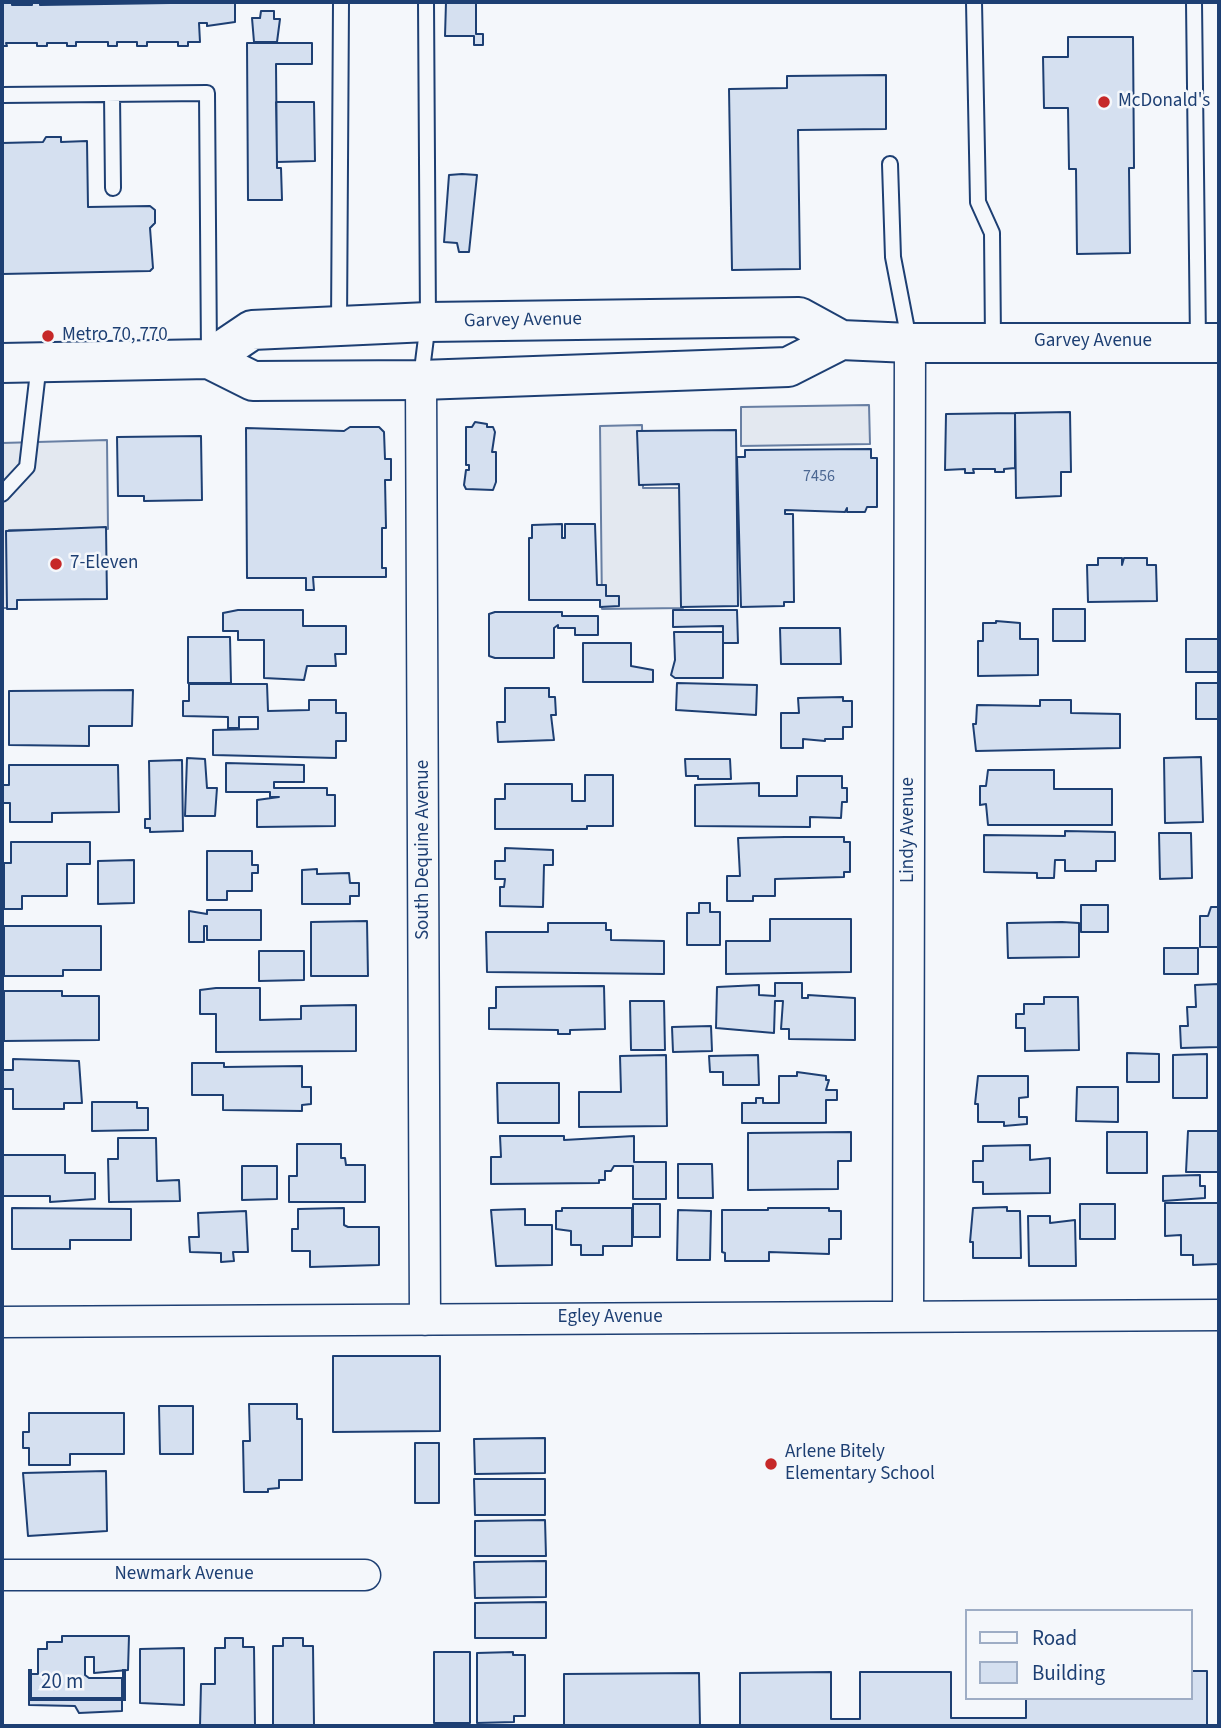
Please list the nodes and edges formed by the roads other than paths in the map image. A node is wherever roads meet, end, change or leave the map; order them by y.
1 (341, 2) edge
2 (426, 2) edge
3 (974, 2) edge
4 (1194, 2) edge
5 (113, 94) junction
6 (2, 95) edge
7 (890, 164) dead end
8 (113, 188) dead end
9 (428, 323) junction
10 (340, 326) junction
11 (841, 340) junction
12 (993, 341) junction
13 (910, 343) junction
14 (1208, 343) edge
15 (209, 359) junction
16 (20, 363) edge
17 (421, 380) junction
18 (2, 494) edge
19 (1219, 1315) edge
20 (908, 1317) junction
21 (425, 1320) junction
22 (2, 1322) edge
23 (2, 1576) edge
24 (365, 1576) dead end

1 - 10 lane
2 - 9 lane
3 - 12 lane
4 - 14 lane
5 - 6 lane
5 - 8 lane
5 - 15 lane
7 - 13 lane
9 - 10 main road, Garvey Avenue
9 - 11 main road, Garvey Avenue
9 - 17 lane
10 - 15 main road, Garvey Avenue
11 - 13 main road, Garvey Avenue
11 - 17 main road, Garvey Avenue
12 - 13 main road, Garvey Avenue
12 - 14 main road, Garvey Avenue
13 - 20 street, Lindy Avenue
15 - 16 main road, Garvey Avenue
15 - 17 main road, Garvey Avenue
16 - 18 lane
17 - 21 street, South Dequine Avenue
19 - 20 street, Egley Avenue
20 - 21 street, Egley Avenue
21 - 22 street, Egley Avenue
23 - 24 street, Newmark Avenue

